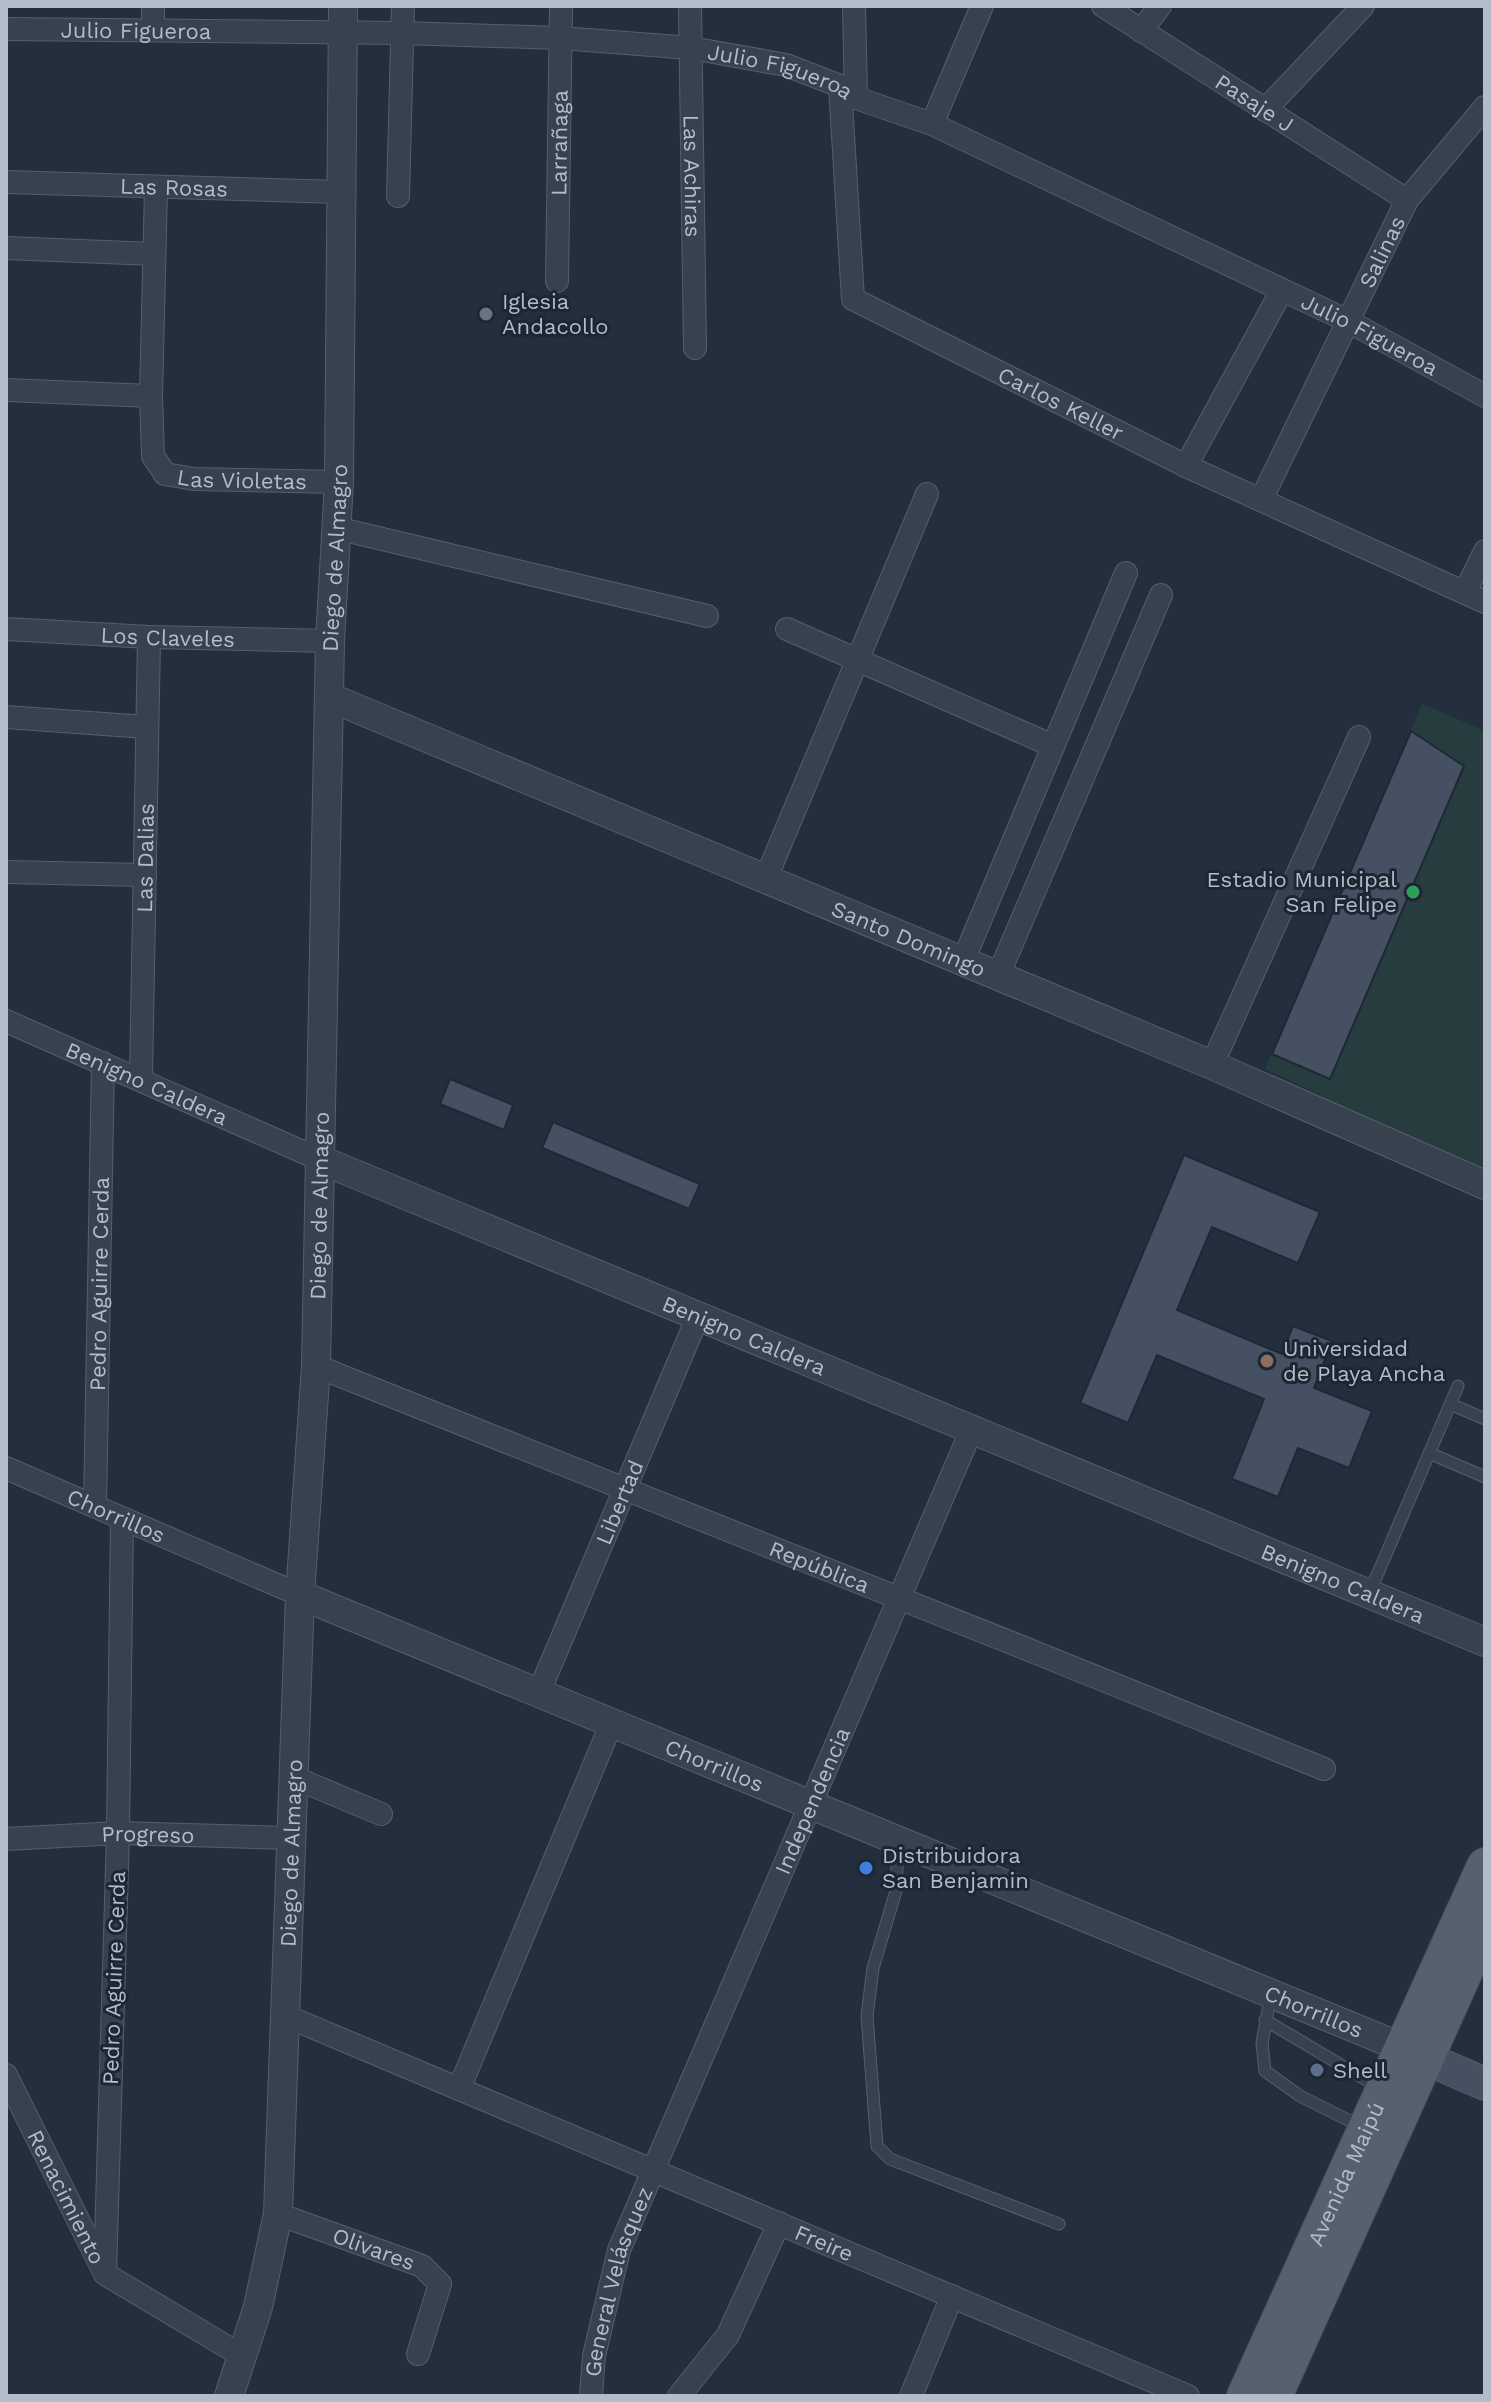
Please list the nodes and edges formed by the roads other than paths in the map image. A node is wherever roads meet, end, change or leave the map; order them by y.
1 (153, 6) edge
2 (403, 6) edge
3 (561, 6) edge
4 (690, 6) edge
5 (854, 6) edge
6 (982, 6) edge
7 (1103, 6) edge
8 (1160, 6) edge
9 (1363, 6) edge
10 (342, 20) edge
11 (6, 29) edge
12 (153, 29) junction
13 (1141, 31) junction
14 (403, 33) junction
15 (561, 38) junction
16 (691, 48) junction
17 (848, 92) junction
18 (1485, 107) edge
19 (1265, 110) junction
20 (932, 124) junction
21 (6, 182) edge
22 (156, 189) junction
23 (340, 192) junction
24 (398, 196) dead end
25 (1407, 200) junction
26 (6, 248) edge
27 (154, 254) junction
28 (557, 281) dead end
29 (1281, 292) junction
30 (1348, 321) junction
31 (695, 348) dead end
32 (6, 390) edge
33 (151, 396) junction
34 (1485, 396) edge
35 (1186, 466) junction
36 (339, 482) junction
37 (927, 494) dead end
38 (1261, 500) junction
39 (336, 528) junction
40 (1485, 551) edge
41 (1126, 573) dead end
42 (1161, 595) dead end
43 (1475, 597) edge
44 (707, 616) dead end
45 (6, 629) edge
46 (787, 629) dead end
47 (149, 637) junction
48 (330, 641) junction
49 (859, 660) junction
50 (329, 697) junction
51 (6, 717) edge
52 (146, 727) junction
53 (1359, 737) dead end
54 (1053, 746) junction
55 (6, 872) edge
56 (145, 875) junction
57 (766, 878) junction
58 (963, 961) junction
59 (998, 976) junction
60 (6, 1021) edge
61 (103, 1063) junction
62 (1212, 1065) junction
63 (141, 1078) junction
64 (321, 1160) junction
65 (1485, 1185) edge
66 (699, 1314) junction
67 (316, 1366) junction
68 (1458, 1386) dead end
69 (1450, 1404) junction
70 (1485, 1419) edge
71 (971, 1431) junction
72 (1429, 1453) junction
73 (6, 1468) edge
74 (1485, 1477) edge
75 (625, 1490) junction
76 (95, 1506) junction
77 (122, 1520) junction
78 (300, 1595) junction
79 (900, 1595) junction
80 (1368, 1595) junction
81 (1485, 1642) edge
82 (539, 1692) junction
83 (612, 1722) junction
84 (1324, 1769) dead end
85 (293, 1777) junction
86 (812, 1804) junction
87 (381, 1814) dead end
88 (118, 1833) junction
89 (291, 1838) junction
90 (6, 1839) edge
91 (898, 1839) junction
92 (1485, 1866) edge
93 (1485, 1926) edge
94 (1268, 2006) junction
95 (286, 2016) junction
96 (1412, 2052) junction
97 (6, 2075) edge
98 (1485, 2084) edge
99 (459, 2089) junction
100 (1382, 2089) junction
101 (1364, 2128) junction
102 (652, 2170) junction
103 (278, 2214) junction
104 (779, 2223) junction
105 (1059, 2224) dead end
106 (105, 2274) junction
107 (952, 2296) junction
108 (418, 2354) dead end
109 (244, 2357) junction
110 (229, 2396) edge
111 (591, 2396) edge
112 (679, 2396) edge
113 (911, 2396) edge
114 (1188, 2396) edge
115 (1245, 2396) edge
116 (1274, 2396) edge

1 - 12 street
2 - 14 street
3 - 15 street, Larrañaga
4 - 16 street, Las Achiras
5 - 17 street, Carlos Keller
6 - 20 street
7 - 13 street, Pasaje J
8 - 13 street
9 - 19 street
10 - 12 street, Julio Figueroa
10 - 14 street, Julio Figueroa
10 - 23 street, Diego de Almagro
11 - 12 street, Julio Figueroa
13 - 19 street, Pasaje J
14 - 15 street, Julio Figueroa
14 - 24 street
15 - 16 street, Julio Figueroa
15 - 28 street, Larrañaga
16 - 17 street, Julio Figueroa
16 - 31 street, Las Achiras
17 - 20 street, Julio Figueroa
17 - 35 street, Carlos Keller
18 - 25 street, Salinas
19 - 25 street, Pasaje J
20 - 29 street, Julio Figueroa
21 - 22 street, Las Rosas
22 - 23 street, Las Rosas
22 - 27 street
23 - 36 street, Diego de Almagro
25 - 30 street, Salinas
26 - 27 street
27 - 33 street
29 - 30 street, Julio Figueroa
29 - 35 street
30 - 34 street, Julio Figueroa
30 - 38 street, Salinas
32 - 33 street
33 - 36 street, Las Violetas
35 - 38 street, Carlos Keller
36 - 39 street, Diego de Almagro
37 - 49 street
38 - 43 street, Carlos Keller
39 - 44 street
39 - 48 street, Diego de Almagro
40 - 43 street
41 - 54 street
42 - 59 street
45 - 47 street, Los Claveles
46 - 49 street
47 - 48 street, Los Claveles
47 - 52 street, Las Dalias
48 - 50 street, Diego de Almagro
49 - 54 street
49 - 57 street
50 - 57 street, Santo Domingo
50 - 64 street, Diego de Almagro
51 - 52 street
52 - 56 street, Las Dalias
53 - 62 street
54 - 58 street
55 - 56 street
56 - 63 street, Las Dalias
57 - 58 street, Santo Domingo
58 - 59 street, Santo Domingo
59 - 62 street, Santo Domingo
60 - 61 street, Benigno Caldera
61 - 63 street, Benigno Caldera
61 - 76 street, Pedro Aguirre Cerda
62 - 65 street, Santo Domingo
63 - 64 street, Benigno Caldera
64 - 66 street, Benigno Caldera
64 - 67 street, Diego de Almagro
66 - 71 street, Benigno Caldera
66 - 75 street, Libertad
67 - 75 street, República
67 - 78 street, Diego de Almagro
68 - 69 lane
69 - 70 lane
69 - 72 lane
71 - 79 street, Independencia
71 - 80 street, Benigno Caldera
72 - 74 lane
72 - 80 lane
73 - 76 street, Chorrillos
75 - 79 street, República
75 - 82 street, Libertad
76 - 77 street, Chorrillos
77 - 78 street, Chorrillos
77 - 88 street, Pedro Aguirre Cerda
78 - 82 street, Chorrillos
78 - 85 street, Diego de Almagro
79 - 84 street, República
79 - 86 street, Independencia
80 - 81 street, Benigno Caldera
82 - 83 street, Chorrillos
83 - 86 street, Chorrillos
83 - 99 street
85 - 87 street
85 - 89 street, Diego de Almagro
86 - 91 street, Chorrillos
86 - 102 street, Independencia
88 - 89 street, Progreso
88 - 90 street, Progreso
88 - 106 street, Pedro Aguirre Cerda
89 - 95 street, Diego de Almagro
91 - 94 street, Chorrillos
91 - 105 lane
92 - 96 main road, Avenida Maipú
93 - 96 main road, Avenida Maipú
94 - 96 street, Chorrillos
94 - 100 lane
94 - 101 lane
95 - 99 street, Freire
95 - 103 street, Diego de Almagro
96 - 98 main road
96 - 100 main road, Avenida Maipú
96 - 116 main road, Avenida Maipú
97 - 106 street, Renacimiento
99 - 102 street, Freire
100 - 101 main road, Avenida Maipú
101 - 115 main road, Avenida Maipú
102 - 104 street, Freire
102 - 111 street, General Velásquez
103 - 108 street, Olivares
103 - 109 street, Diego de Almagro
104 - 107 street, Freire
104 - 112 street
106 - 109 street
107 - 113 street
107 - 114 street, Freire
109 - 110 street, Diego de Almagro

